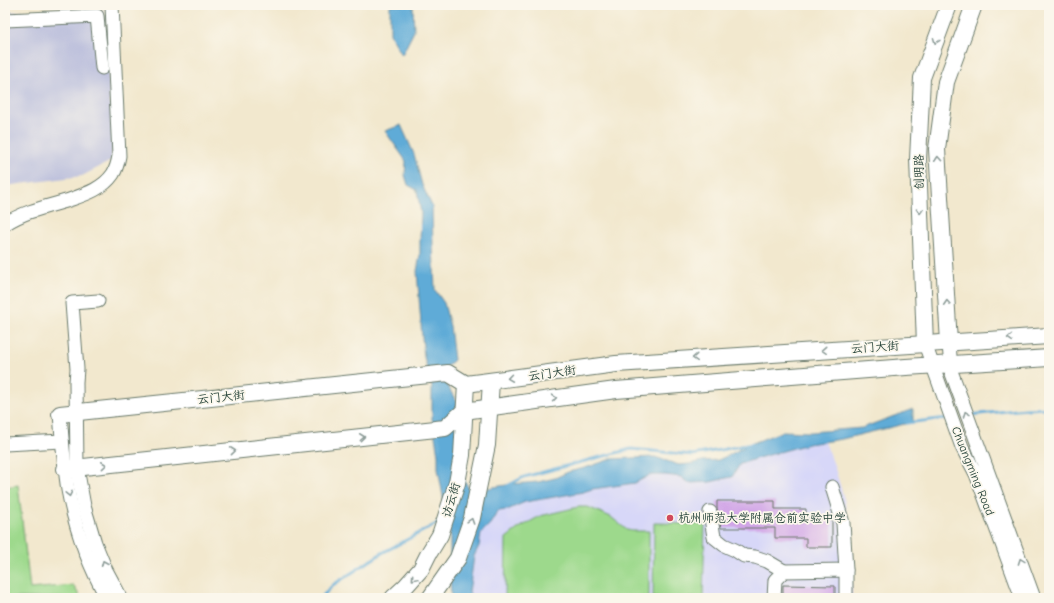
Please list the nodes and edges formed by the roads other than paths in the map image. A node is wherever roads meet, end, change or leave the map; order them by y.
1 (112, 5) edge
2 (950, 5) edge
3 (974, 5) edge
4 (5, 20) edge
5 (102, 68) dead end
6 (5, 224) edge
7 (98, 301) dead end
8 (1049, 336) edge
9 (949, 342) junction
10 (925, 344) junction
11 (1049, 358) edge
12 (950, 365) junction
13 (933, 366) junction
14 (491, 381) junction
15 (466, 384) junction
16 (489, 407) junction
17 (464, 411) junction
18 (77, 412) junction
19 (60, 414) joint
20 (62, 441) junction
21 (5, 444) edge
22 (71, 468) junction
23 (832, 486) dead end
24 (710, 512) dead end
25 (846, 570) junction
26 (784, 571) junction
27 (107, 598) edge
28 (121, 598) edge
29 (393, 598) edge
30 (430, 598) edge
31 (774, 598) edge
32 (846, 598) edge
33 (1022, 598) edge
34 (1034, 598) edge

1 - 6 street
2 -> 10 main road, 创明路
9 -> 3 main road, 创明路
4 - 5 street
7 - 18 street
8 -> 9 main road, 云门大街
9 - 10 main road, 云门大街
9 - 12 street, Chuangming Road
10 - 13 street, Chuangming Road
10 -> 14 main road, 云门大街
11 - 12 main road, 云门大街
12 - 13 main road, 云门大街
34 -> 12 street, Chuangming Road
16 -> 13 main road, 云门大街
13 - 33 street, Chuangming Road
14 - 15 main road, 云门大街
14 - 16 main road, 访云街
15 - 17 main road, 访云街
15 - 18 main road, 云门大街
16 - 17 main road, 云门大街
30 -> 16 main road, 访云街
22 -> 17 main road
17 -> 29 main road, 访云街
18 - 19 main road, 云门大街
18 - 22 street
19 - 20 street
20 - 21 street
20 - 22 street
22 -> 27 street
28 -> 22 street
23 - 25 street
24 - 26 street
25 - 26 street
25 - 32 street
26 - 31 street

